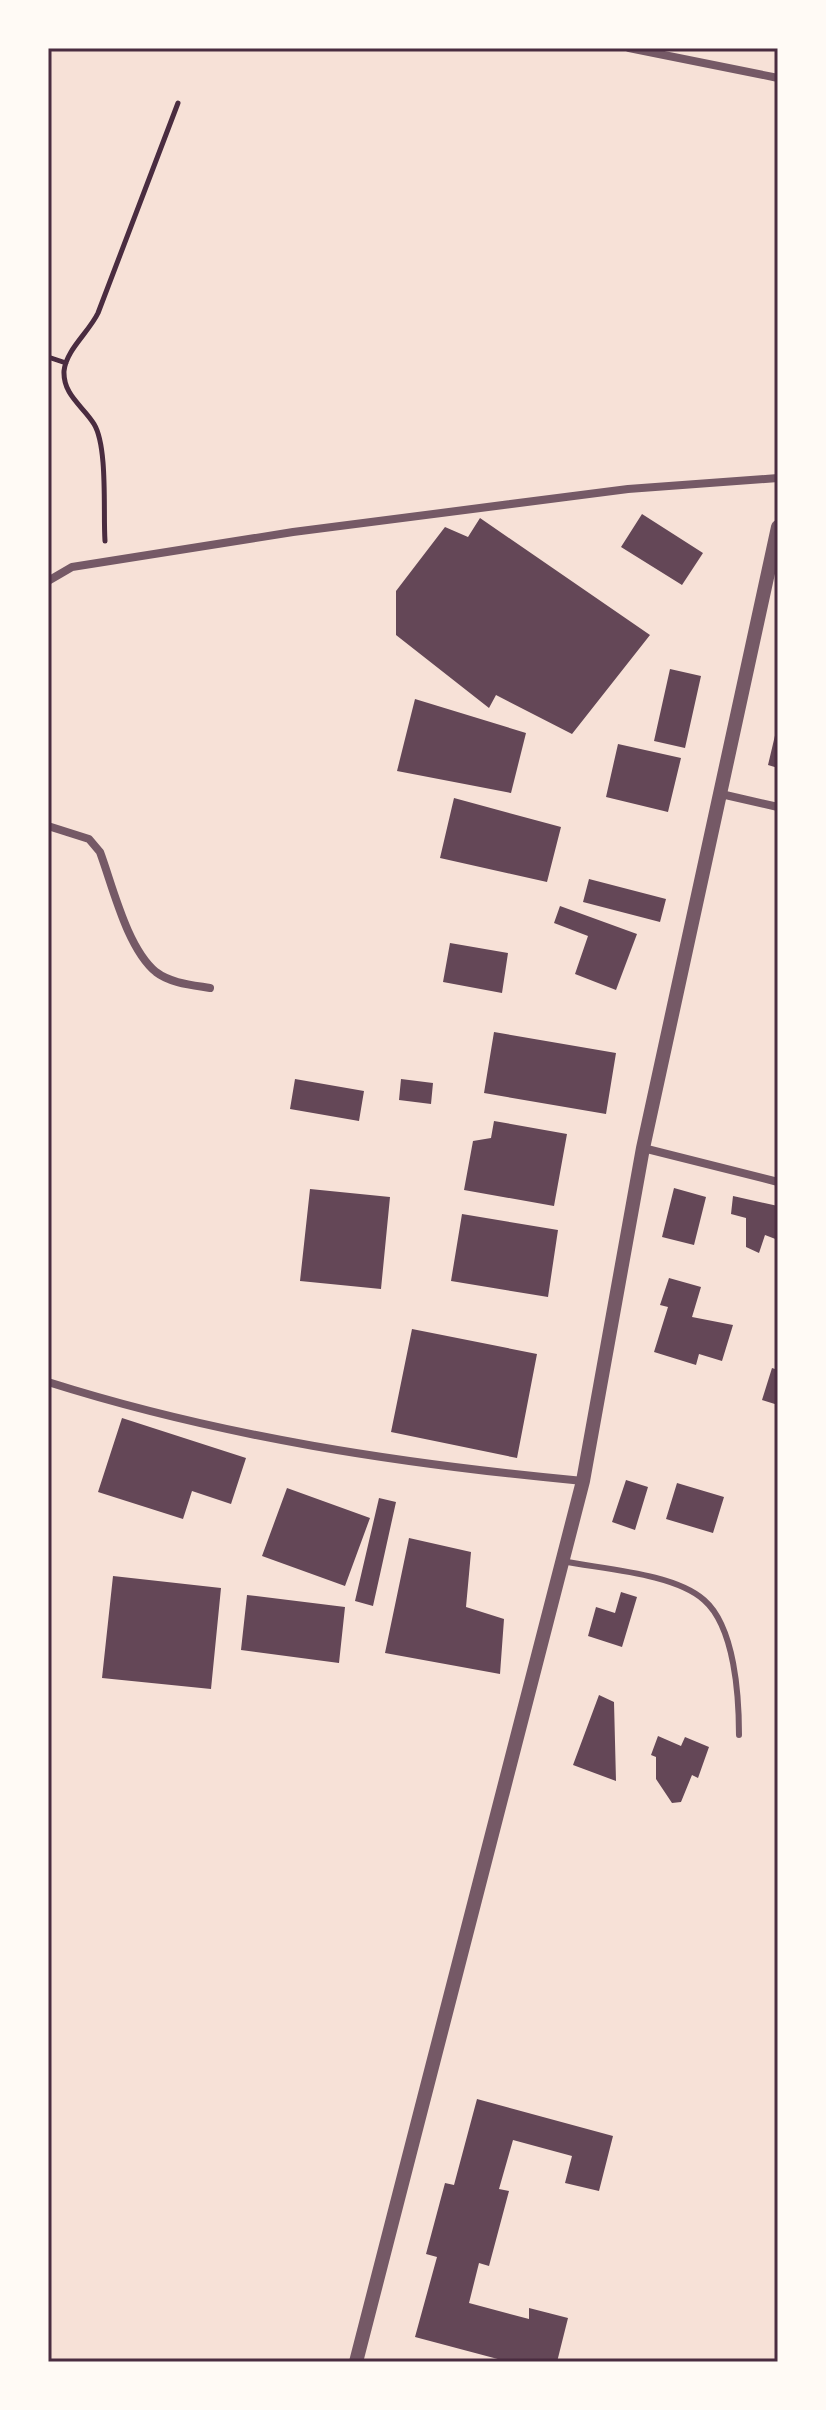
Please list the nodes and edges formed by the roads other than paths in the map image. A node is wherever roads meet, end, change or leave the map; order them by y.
1 (629, 48) edge
2 (778, 78) edge
3 (778, 478) edge
4 (778, 527) edge
5 (48, 581) edge
6 (721, 794) junction
7 (778, 807) edge
8 (48, 826) edge
9 (210, 988) dead end
10 (643, 1148) junction
11 (778, 1182) edge
12 (48, 1382) edge
13 (583, 1481) junction
14 (562, 1561) junction
15 (739, 1735) dead end
16 (356, 2362) edge

1 - 2 street
3 - 5 street
4 - 6 street
6 - 7 street
6 - 10 street
8 - 9 street
10 - 11 street
10 - 13 street
12 - 13 street
13 - 14 street
14 - 15 lane
14 - 16 street

